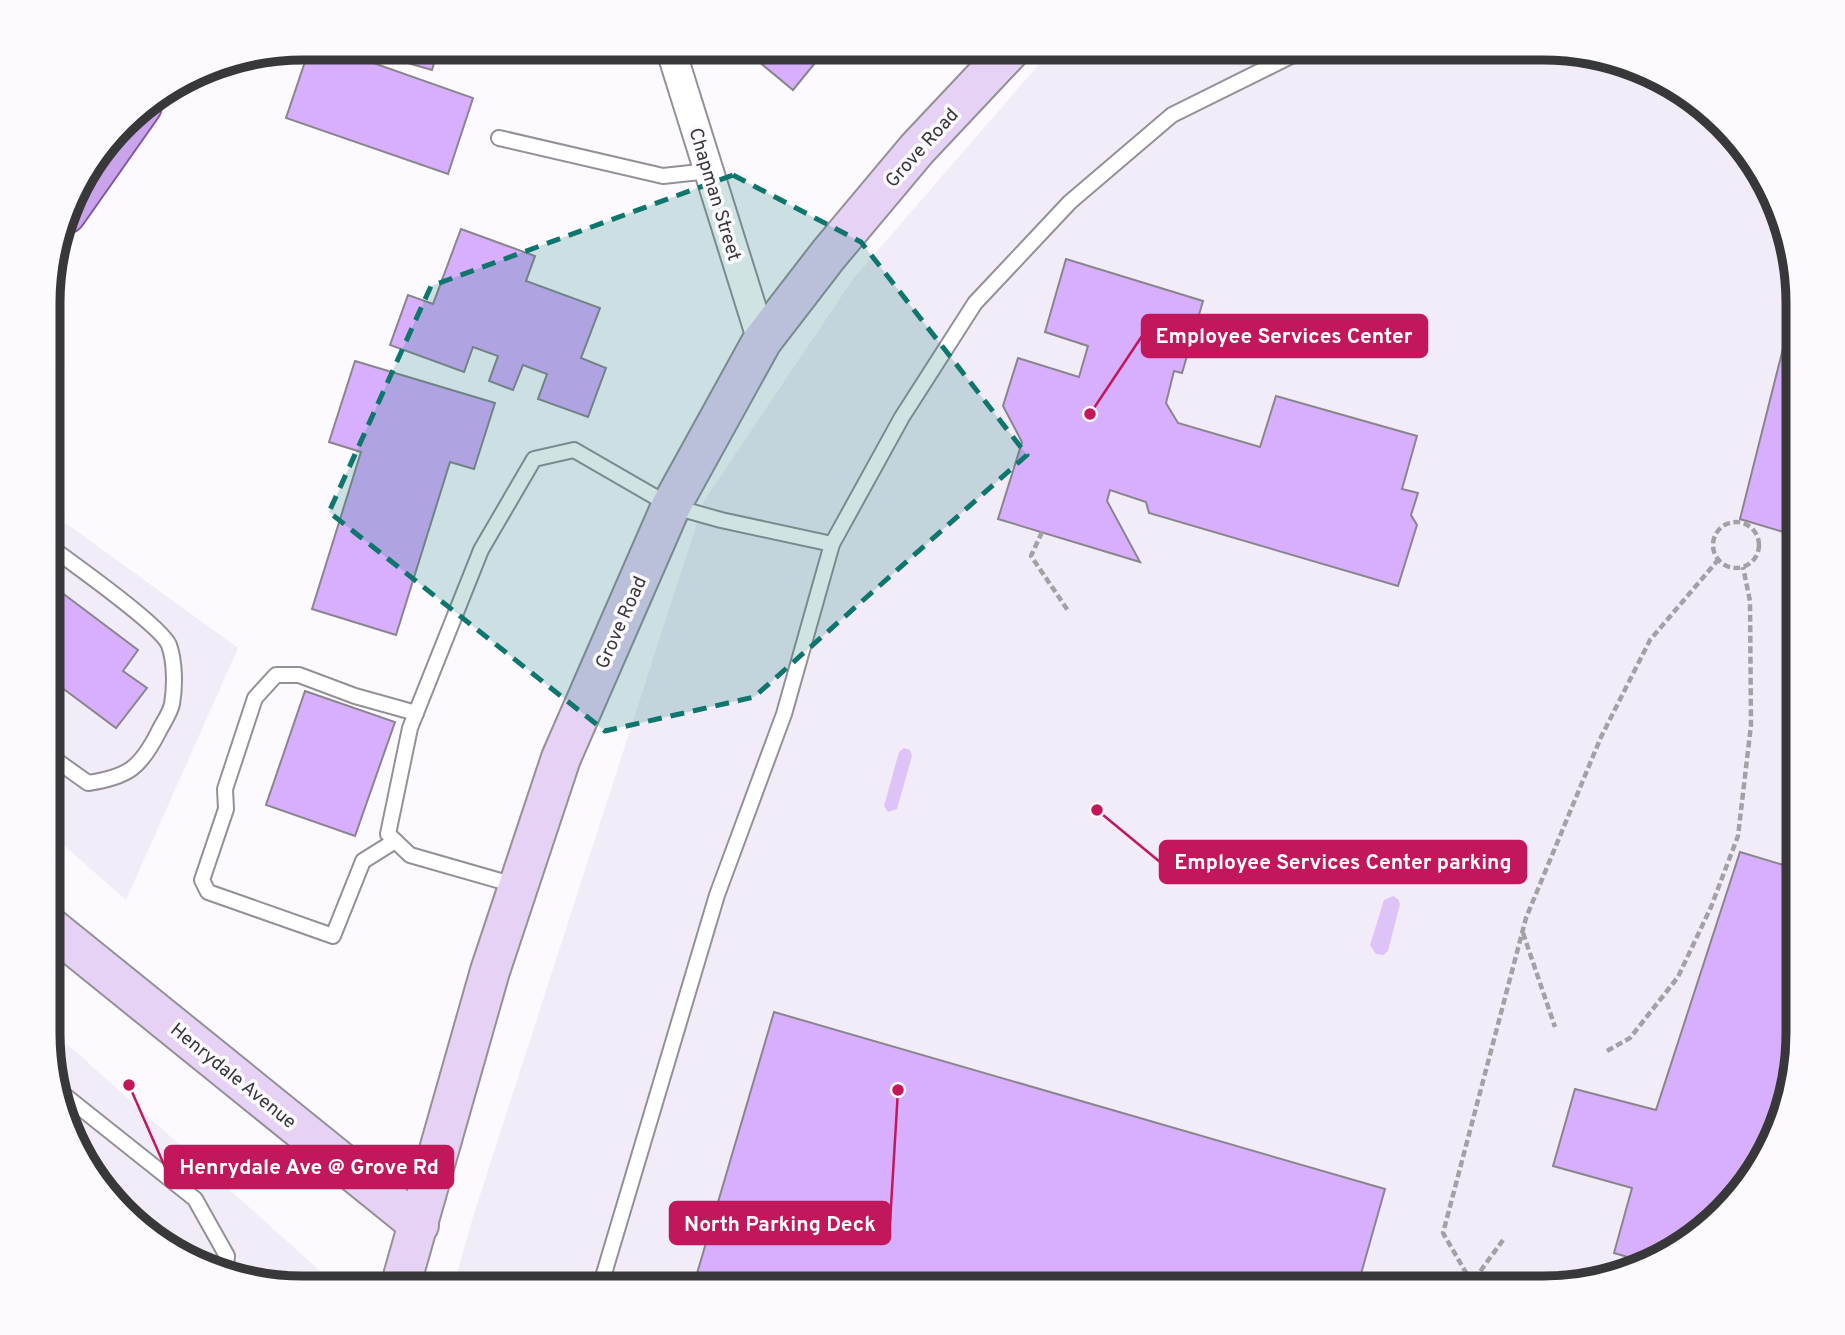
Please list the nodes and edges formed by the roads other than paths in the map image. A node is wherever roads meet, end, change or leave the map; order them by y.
1 (674, 60) edge
2 (1001, 60) edge
3 (1283, 60) edge
4 (499, 138) dead end
5 (709, 171) junction
6 (762, 341) junction
7 (671, 506) junction
8 (832, 544) junction
9 (60, 554) edge
10 (416, 713) junction
11 (60, 764) edge
12 (395, 841) junction
13 (518, 886) junction
14 (60, 935) edge
15 (69, 1099) edge
16 (419, 1225) junction
17 (226, 1263) edge
18 (404, 1275) edge
19 (604, 1275) edge

1 - 5 street, Chapman Street
2 - 6 main road, Grove Road
3 - 8 lane
4 - 5 lane
5 - 6 street, Chapman Street
6 - 7 main road, Grove Road
7 - 8 lane
7 - 10 lane
7 - 13 main road, Grove Road
8 - 19 lane
9 - 11 lane
10 - 12 lane
10 - 12 lane
12 - 13 lane
13 - 16 main road, Grove Road
14 - 16 main road, Henrydale Avenue
15 - 17 lane
16 - 18 main road, Grove Road

